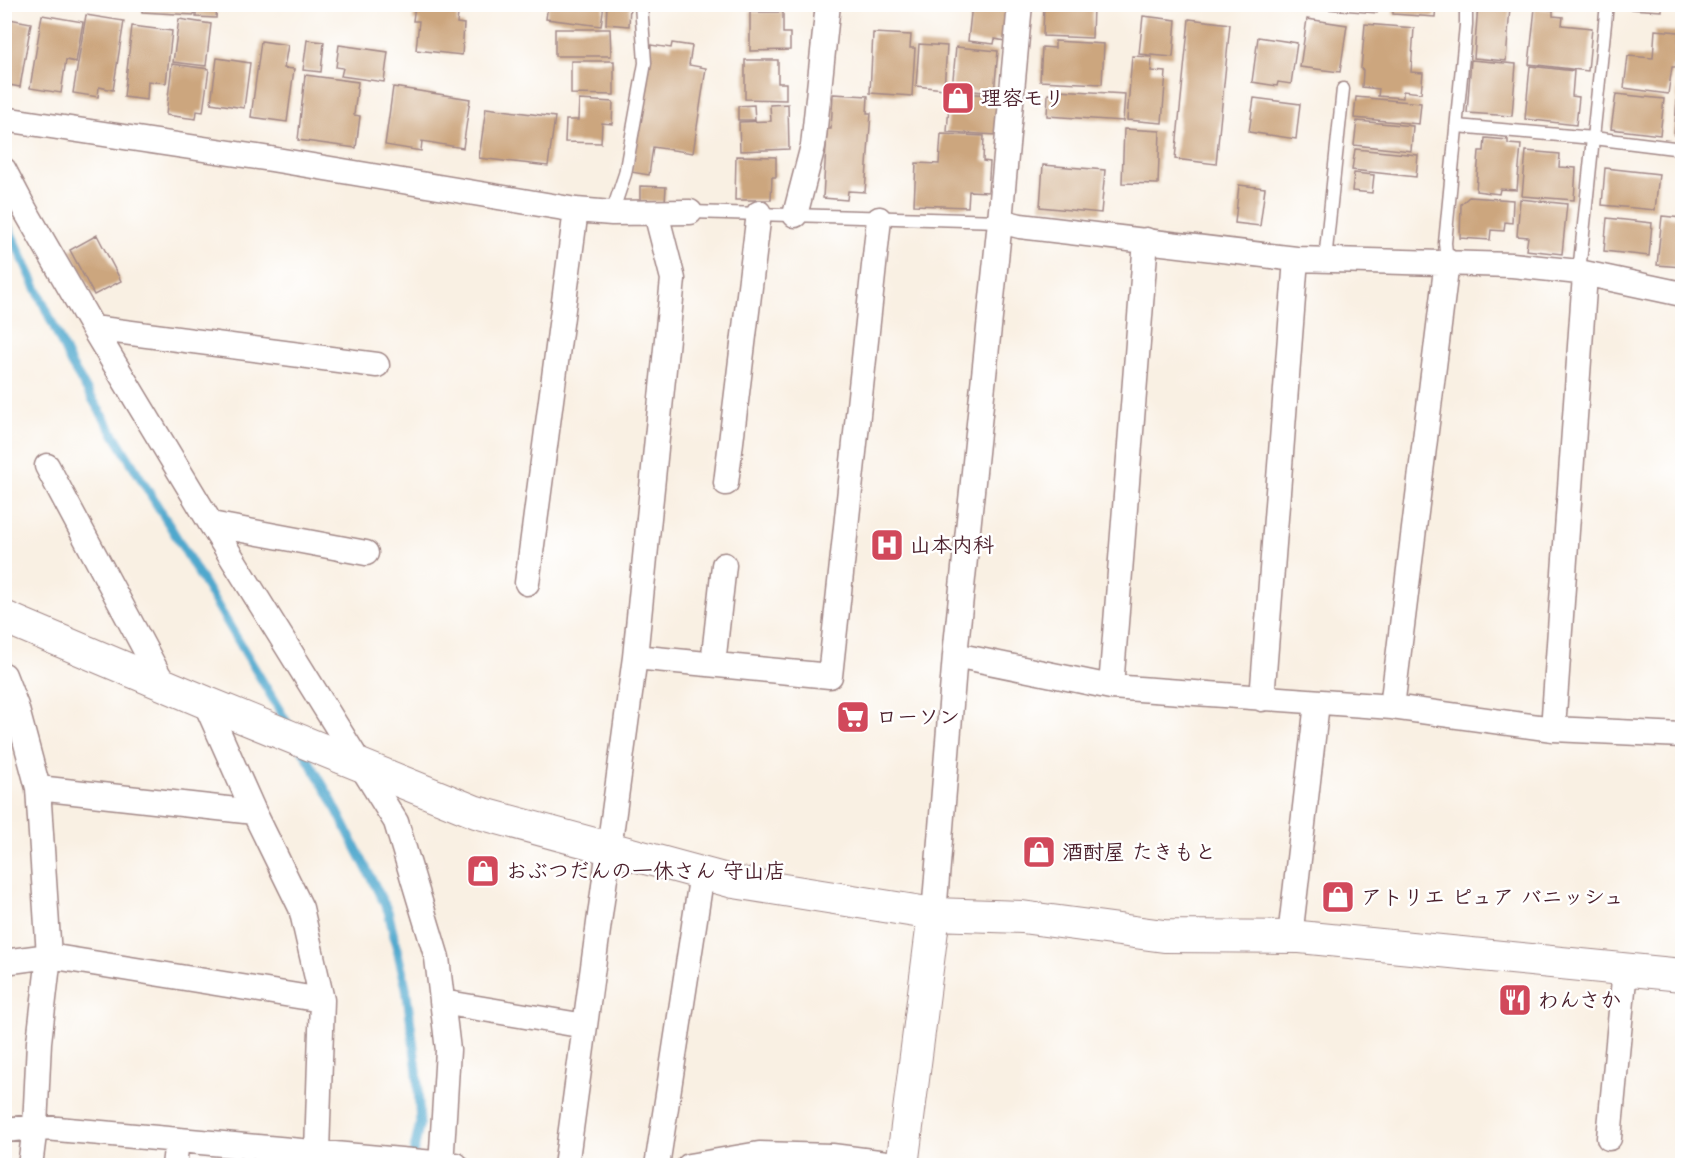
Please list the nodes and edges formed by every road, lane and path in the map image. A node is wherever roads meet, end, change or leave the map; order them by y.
1 (641, 4) edge
2 (828, 4) edge
3 (1020, 4) edge
4 (1466, 4) edge
5 (1607, 4) edge
6 (1343, 89) dead end
7 (4, 119) edge
8 (1457, 126) junction
9 (1593, 138) junction
10 (1683, 149) edge
11 (4, 170) edge
12 (576, 210) junction
13 (690, 212) joint
14 (612, 213) junction
15 (656, 213) junction
16 (759, 213) junction
17 (795, 215) junction
18 (879, 219) junction
19 (1000, 221) junction
20 (1146, 240) junction
21 (1296, 259) junction
22 (1325, 260) junction
23 (1447, 261) junction
24 (1582, 274) junction
25 (1683, 294) edge
26 (93, 328) junction
27 (377, 365) dead end
28 (47, 466) dead end
29 (726, 483) dead end
30 (211, 524) junction
31 (366, 553) dead end
32 (724, 565) dead end
33 (527, 583) dead end
34 (4, 617) edge
35 (955, 655) junction
36 (635, 657) junction
37 (713, 664) junction
38 (4, 675) edge
39 (164, 685) junction
40 (1111, 687) junction
41 (1262, 699) junction
42 (205, 702) junction
43 (1317, 703) junction
44 (1392, 707) junction
45 (1553, 729) junction
46 (1683, 735) edge
47 (363, 767) junction
48 (38, 788) junction
49 (254, 812) junction
50 (610, 848) junction
51 (702, 873) junction
52 (934, 914) junction
53 (1290, 937) junction
54 (49, 956) junction
55 (4, 962) edge
56 (1625, 969) junction
57 (1683, 975) edge
58 (322, 1000) junction
59 (442, 1002) junction
60 (585, 1026) junction
61 (35, 1127) junction
62 (4, 1130) edge
63 (1609, 1138) dead end
64 (177, 1140) junction
65 (317, 1152) junction
66 (438, 1165) edge
67 (902, 1165) edge
68 (30, 1166) edge
69 (174, 1166) edge
70 (457, 1166) edge
71 (566, 1166) edge
72 (657, 1166) edge
73 (689, 1166) edge

1 - 14 lane
2 - 17 street
3 - 19 street
4 - 8 lane
5 - 9 lane
6 - 22 lane
7 - 12 street
8 - 9 lane
8 - 23 lane
9 - 10 lane
9 - 24 lane
11 - 26 street
12 - 14 street
12 - 33 street
13 - 15 street
13 - 16 lane
14 - 15 street
15 - 36 street
16 - 17 lane
16 - 29 street
17 - 18 lane
18 - 19 lane
18 - 37 street
19 - 20 street
19 - 35 street
20 - 21 street
20 - 40 street
21 - 22 street
21 - 41 street
22 - 23 street
23 - 24 street
23 - 44 street
24 - 25 street
24 - 45 street
26 - 27 street
26 - 30 street
28 - 39 street
30 - 31 street
30 - 47 street
32 - 37 street
34 - 39 street
35 - 40 street
35 - 52 street
36 - 37 street
36 - 50 street
38 - 48 street
39 - 42 street
40 - 41 street
41 - 43 street
42 - 47 street
42 - 49 street
43 - 44 street
43 - 53 street
44 - 45 street
45 - 46 street
47 - 50 street
47 - 59 street
48 - 49 street
48 - 54 street
49 - 58 street
50 - 51 street
50 - 60 street
51 - 52 street
51 - 72 street
52 - 53 street
52 - 67 street
53 - 56 street
54 - 55 street
54 - 58 street
54 - 61 street
56 - 57 street
56 - 63 street
58 - 65 street
59 - 60 street
59 - 66 street
60 - 71 street
61 - 62 street
61 - 64 street
61 - 68 street
64 - 65 street
64 - 69 street
65 - 66 street
66 - 70 street
67 - 73 street

